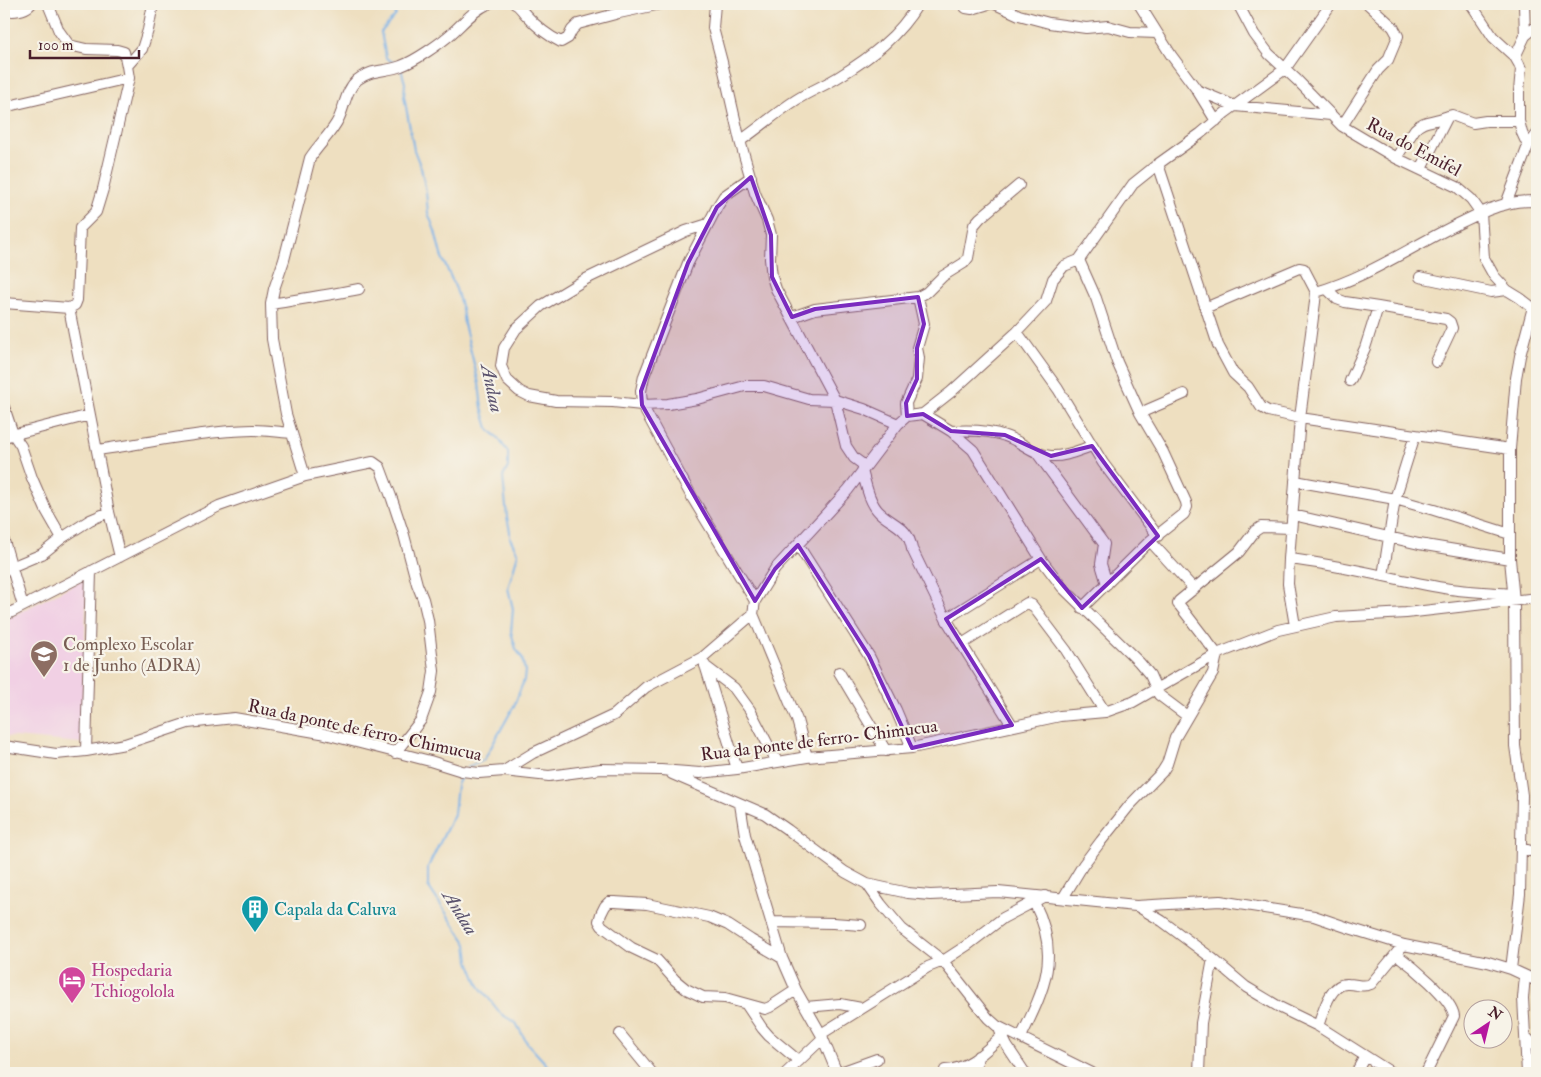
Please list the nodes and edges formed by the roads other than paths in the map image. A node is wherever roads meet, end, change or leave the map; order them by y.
1 (31, 4) edge
2 (48, 4) edge
3 (152, 4) edge
4 (488, 4) edge
5 (515, 4) edge
6 (661, 4) edge
7 (715, 4) edge
8 (918, 4) edge
9 (962, 4) edge
10 (989, 4) edge
11 (994, 4) edge
12 (1139, 4) edge
13 (1238, 4) edge
14 (1331, 4) edge
15 (1368, 4) edge
16 (1471, 4) edge
17 (1524, 4) edge
18 (4, 12) edge
19 (1537, 26) edge
20 (1157, 33) junction
21 (1525, 36) junction
22 (1515, 57) junction
23 (127, 66) junction
24 (1285, 69) junction
25 (129, 78) junction
26 (1197, 90) junction
27 (4, 106) edge
28 (1235, 106) junction
29 (1331, 115) junction
30 (1448, 116) junction
31 (1216, 121) junction
32 (1519, 121) junction
33 (1342, 126) junction
34 (1537, 134) edge
35 (740, 141) junction
36 (1528, 146) junction
37 (1396, 158) junction
38 (1158, 164) junction
39 (1421, 169) junction
40 (751, 177) junction
41 (1018, 185) dead end
42 (1537, 201) edge
43 (1506, 204) junction
44 (1481, 213) junction
45 (708, 224) junction
46 (1079, 260) junction
47 (1420, 278) dead end
48 (1327, 288) junction
49 (359, 289) dead end
50 (1507, 290) junction
51 (1316, 292) junction
52 (918, 297) junction
53 (4, 303) edge
54 (271, 304) junction
55 (1378, 306) junction
56 (68, 308) junction
57 (1205, 308) junction
58 (1535, 310) edge
59 (792, 317) junction
60 (1017, 332) junction
61 (1436, 362) dead end
62 (1350, 381) dead end
63 (1184, 394) dead end
64 (834, 400) junction
65 (642, 405) junction
66 (4, 408) edge
67 (1140, 413) junction
68 (923, 414) junction
69 (90, 415) junction
70 (908, 416) junction
71 (1300, 418) junction
72 (898, 424) junction
73 (951, 431) junction
74 (292, 434) junction
75 (1415, 435) junction
76 (8, 436) edge
77 (1092, 446) junction
78 (1510, 449) junction
79 (97, 450) junction
80 (1037, 453) junction
81 (863, 469) junction
82 (304, 476) junction
83 (1295, 481) junction
84 (1395, 499) junction
85 (109, 512) junction
86 (1293, 515) junction
87 (1291, 528) junction
88 (1510, 534) junction
89 (62, 538) junction
90 (1154, 538) junction
91 (1389, 538) junction
92 (4, 541) edge
93 (798, 545) junction
94 (120, 557) junction
95 (1289, 558) junction
96 (1041, 559) junction
97 (1510, 559) junction
98 (8, 568) edge
99 (90, 571) junction
100 (1383, 576) junction
101 (1107, 584) junction
102 (1194, 589) junction
103 (1514, 598) junction
104 (1537, 598) edge
105 (755, 601) junction
106 (23, 606) junction
107 (1082, 608) junction
108 (753, 614) junction
109 (4, 616) edge
110 (946, 619) junction
111 (1295, 626) junction
112 (962, 644) junction
113 (1217, 654) junction
114 (704, 661) junction
115 (839, 672) dead end
116 (1157, 689) junction
117 (1105, 712) junction
118 (1187, 716) junction
119 (1012, 726) junction
120 (4, 746) edge
121 (912, 748) junction
122 (86, 751) junction
123 (886, 751) junction
124 (395, 753) junction
125 (807, 757) junction
126 (777, 762) junction
127 (737, 769) junction
128 (661, 770) junction
129 (504, 771) junction
130 (740, 804) junction
131 (1521, 848) junction
132 (1537, 852) edge
133 (867, 884) junction
134 (1045, 896) junction
135 (1063, 898) junction
136 (1034, 902) junction
137 (1136, 906) junction
138 (771, 922) junction
139 (861, 925) dead end
140 (1404, 945) junction
141 (1396, 954) junction
142 (782, 958) junction
143 (1213, 959) junction
144 (943, 960) junction
145 (1511, 969) junction
146 (1525, 976) junction
147 (1537, 981) edge
148 (796, 990) junction
149 (746, 1004) junction
150 (806, 1007) junction
151 (861, 1008) junction
152 (997, 1026) junction
153 (1318, 1026) junction
154 (620, 1034) dead end
155 (822, 1036) junction
156 (1002, 1036) junction
157 (1021, 1037) junction
158 (1526, 1037) junction
159 (1537, 1048) edge
160 (978, 1056) junction
161 (1365, 1056) junction
162 (877, 1060) dead end
163 (799, 1061) junction
164 (945, 1070) dead end
165 (652, 1073) edge
166 (786, 1073) edge
167 (838, 1073) edge
168 (975, 1073) edge
169 (1025, 1073) edge
170 (1089, 1073) edge
171 (1198, 1073) edge
172 (1356, 1073) edge
173 (1392, 1073) edge
174 (1426, 1073) edge
175 (1527, 1073) edge

1 - 18 street
2 - 23 street
3 - 23 street
4 - 54 street
5 - 6 street
7 - 35 street
8 - 35 street
9 - 10 street
11 - 20 street
12 - 20 street
13 - 24 street, Rua do Emifel
14 - 24 street
15 - 33 street
16 - 22 street
17 - 21 street
19 - 21 street
20 - 26 street
21 - 22 street
22 - 32 street
23 - 25 street
24 - 28 street
24 - 29 street, Rua do Emifel
25 - 27 street
25 - 56 street
26 - 28 street
26 - 31 street
28 - 29 street
28 - 31 street
29 - 33 street, Rua do Emifel
30 - 32 street
30 - 37 street
30 - 39 street
31 - 38 street
32 - 36 street
33 - 37 street, Rua do Emifel
34 - 36 street
35 - 40 street
36 - 43 street
37 - 39 street, Rua do Emifel
38 - 46 street
38 - 57 street
39 - 44 street, Rua do Emifel
40 - 45 street
40 - 59 street
41 - 52 street
42 - 43 street
43 - 44 street
44 - 48 street
44 - 50 street
45 - 65 street
45 - 65 street
46 - 60 street
46 - 67 street
47 - 50 street
48 - 51 street
48 - 55 street
49 - 54 street
50 - 58 street
51 - 57 street
51 - 71 street
52 - 59 street
52 - 70 street
53 - 56 street
54 - 74 street
55 - 61 street
55 - 62 street
56 - 69 street
57 - 71 street
58 - 78 street
59 - 64 street
60 - 68 street
60 - 77 street
63 - 67 street
64 - 65 street
64 - 72 street
64 - 81 street
65 - 105 street
66 - 76 street
67 - 90 street
68 - 70 street
68 - 73 street
69 - 76 street
69 - 79 street
70 - 72 street
71 - 75 street
71 - 83 street
72 - 81 street
73 - 80 street
73 - 96 street
74 - 79 street
74 - 82 street
75 - 78 street
75 - 84 street
76 - 89 street
77 - 80 street
77 - 90 street
78 - 88 street
79 - 85 street
80 - 101 street
81 - 93 street
81 - 110 street
82 - 94 street
82 - 124 street
83 - 84 street
83 - 86 street
84 - 88 street
84 - 91 street
85 - 89 street
85 - 94 street
86 - 87 street
86 - 91 street
87 - 95 street
87 - 102 street
88 - 97 street
89 - 98 street
90 - 101 street
90 - 102 street
91 - 97 street
91 - 100 street
92 - 98 street
93 - 105 street
93 - 121 street
94 - 99 street
95 - 100 street
95 - 111 street
96 - 107 street
96 - 110 street
97 - 103 street
98 - 106 street
99 - 106 street
99 - 122 street
100 - 103 street
101 - 107 street
102 - 113 street
103 - 104 street, Rua da ponte de ferro- Chimucua
103 - 111 street, Rua da ponte de ferro- Chimucua
103 - 131 street
105 - 108 street
106 - 109 street
107 - 116 street
108 - 114 street
108 - 125 street
110 - 112 street
111 - 113 street, Rua da ponte de ferro- Chimucua
112 - 117 street
112 - 119 street
113 - 116 street, Rua da ponte de ferro- Chimucua
113 - 118 street
114 - 126 street
114 - 127 street
114 - 129 street
115 - 123 street
116 - 117 street, Rua da ponte de ferro- Chimucua
116 - 118 street
117 - 119 street, Rua da ponte de ferro- Chimucua
118 - 135 street
119 - 121 street, Rua da ponte de ferro- Chimucua
120 - 122 street, Rua da ponte de ferro- Chimucua
121 - 123 street, Rua da ponte de ferro- Chimucua
122 - 124 street, Rua da ponte de ferro- Chimucua
123 - 125 street, Rua da ponte de ferro- Chimucua
124 - 129 street, Rua da ponte de ferro- Chimucua
125 - 126 street, Rua da ponte de ferro- Chimucua
126 - 127 street, Rua da ponte de ferro- Chimucua
127 - 128 street, Rua da ponte de ferro- Chimucua
128 - 129 street, Rua da ponte de ferro- Chimucua
128 - 130 street
130 - 133 street
130 - 138 street
131 - 132 street
131 - 145 street
133 - 134 street
133 - 144 street
134 - 135 street
134 - 136 street
135 - 137 street
136 - 144 street
136 - 157 street
137 - 140 street
137 - 143 street
138 - 139 street
138 - 142 street
140 - 141 street
140 - 145 street
141 - 153 street
141 - 174 street
142 - 148 street
142 - 149 street
143 - 153 street
143 - 171 street
144 - 151 street
144 - 152 street
145 - 146 street
146 - 147 street
146 - 158 street
148 - 149 street
148 - 150 street
149 - 163 street
150 - 151 street
150 - 155 street
151 - 155 street
152 - 156 street
152 - 157 street
153 - 161 street
154 - 165 street
155 - 163 street
155 - 167 street
156 - 160 street
156 - 169 street
157 - 170 street
158 - 159 street
158 - 175 street
160 - 164 street
160 - 168 street
161 - 172 street
161 - 173 street
162 - 167 street
163 - 166 street

